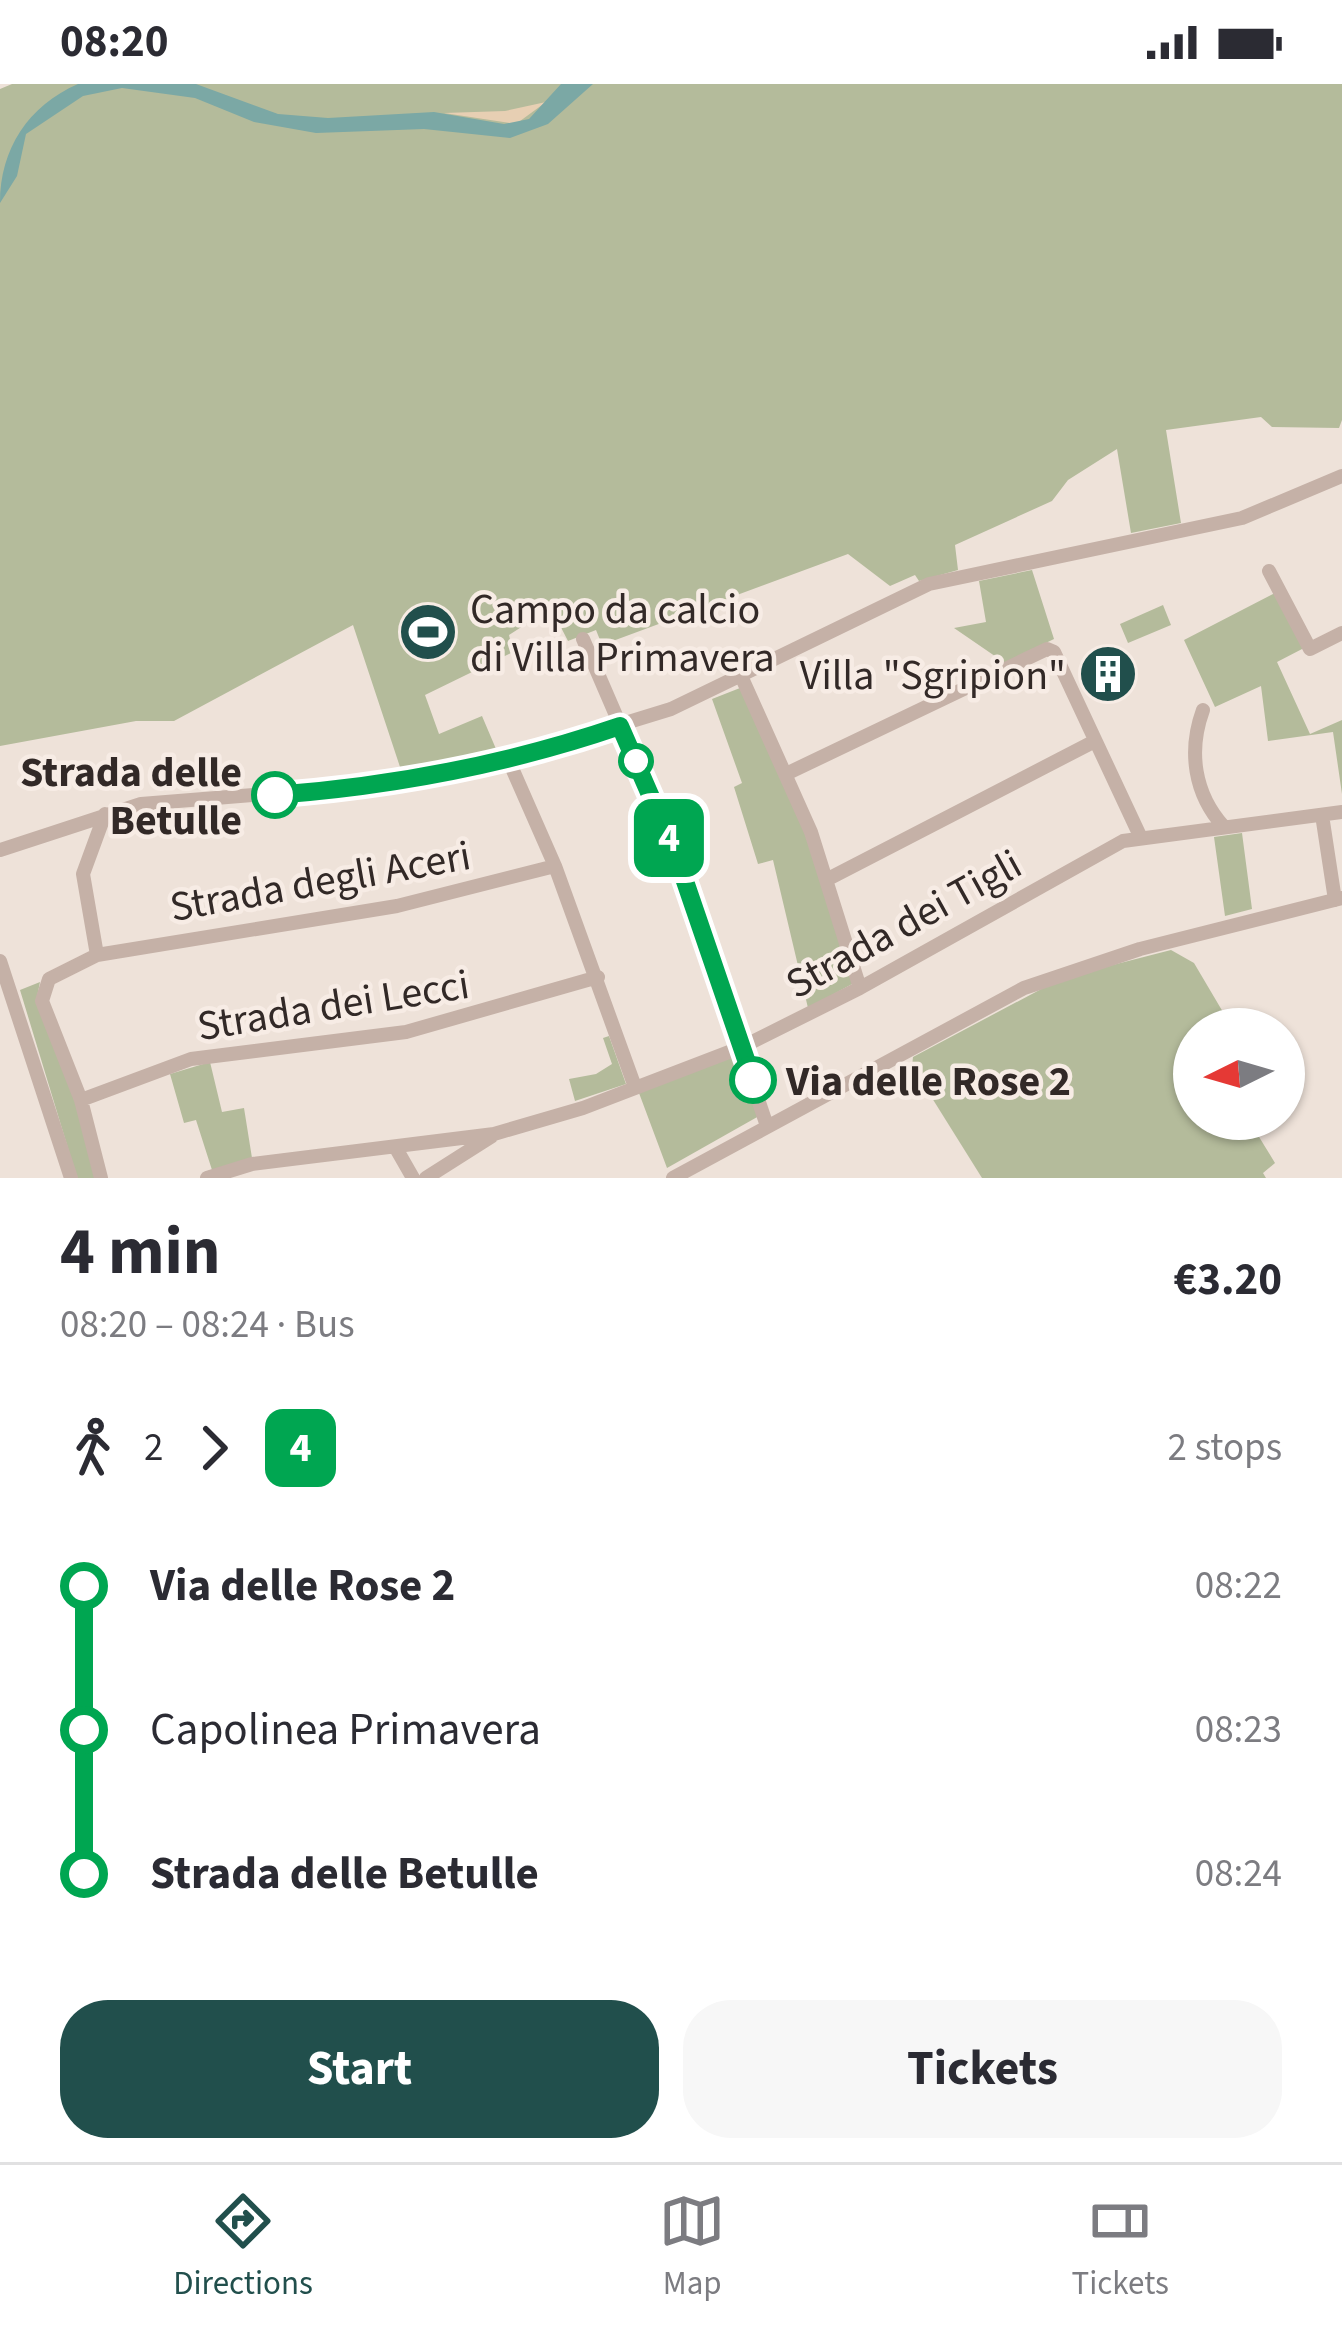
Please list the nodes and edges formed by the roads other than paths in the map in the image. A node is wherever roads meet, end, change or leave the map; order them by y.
1 (1342, 476) edge
2 (1269, 571) dead end
3 (1342, 633) edge
4 (583, 639) dead end
5 (742, 678) junction
6 (1203, 710) dead end
7 (620, 726) junction
8 (1095, 741) junction
9 (508, 759) junction
10 (786, 774) junction
11 (1342, 812) edge
12 (106, 814) junction
13 (1322, 815) junction
14 (1224, 827) junction
15 (1141, 838) junction
16 (0, 850) edge
17 (555, 866) junction
18 (828, 879) junction
19 (1338, 899) edge
20 (97, 955) junction
21 (0, 961) edge
22 (598, 976) junction
23 (860, 988) junction
24 (742, 1047) junction
25 (635, 1087) junction
26 (81, 1100) junction
27 (766, 1126) junction
28 (494, 1134) junction
29 (397, 1150) junction
30 (71, 1178) edge
31 (101, 1178) edge
32 (207, 1178) edge
33 (412, 1178) edge
34 (426, 1178) edge
35 (673, 1178) edge

1 - 5 street
2 - 3 street
4 - 7 street
5 - 7 street
5 - 10 street
6 - 14 street
7 - 9 street
7 - 24 street
8 - 10 street
8 - 15 street
8 - 18 street
9 - 12 street
9 - 17 street
10 - 18 street
11 - 13 street, Strada dei Tigli
12 - 16 street
12 - 20 street
13 - 14 street, Strada dei Tigli
13 - 19 street
14 - 15 street, Strada dei Tigli
15 - 23 street, Strada dei Tigli
17 - 20 street, Strada degli Aceri
17 - 22 street
18 - 23 street
19 - 27 street
20 - 26 street, Strada degli Aceri
21 - 30 street
22 - 25 street
22 - 26 street, Strada dei Lecci
23 - 24 street, Strada dei Tigli
24 - 25 street, Strada dei Tigli
24 - 27 street
25 - 28 street, Strada dei Tigli
26 - 31 street, Strada degli Aceri
27 - 35 street
28 - 29 street, Strada dei Tigli
28 - 34 street
29 - 32 street, Strada dei Tigli
29 - 33 street

